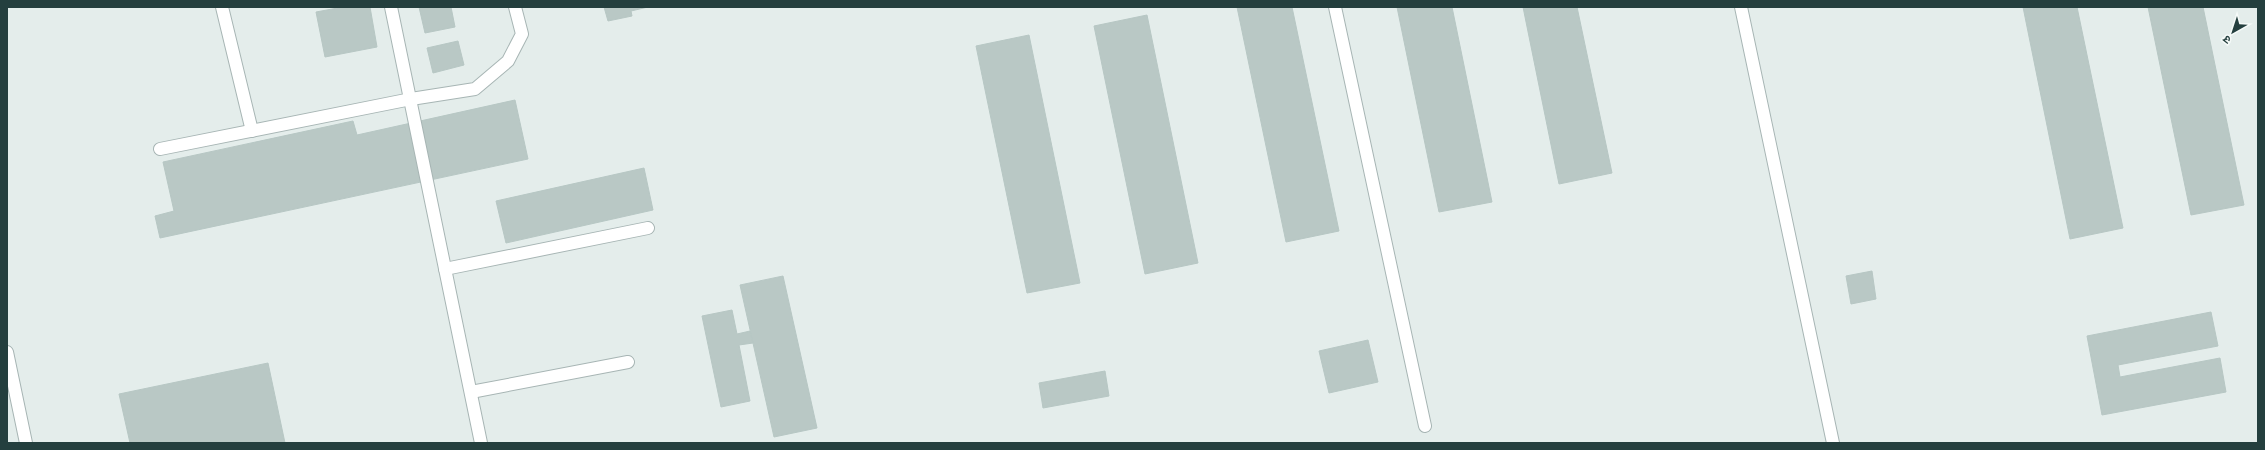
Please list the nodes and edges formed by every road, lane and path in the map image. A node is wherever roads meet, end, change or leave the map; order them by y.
1 (222, 7) edge
2 (391, 7) edge
3 (515, 7) edge
4 (1335, 7) edge
5 (1741, 7) edge
6 (411, 99) junction
7 (252, 131) junction
8 (160, 149) dead end
9 (648, 228) dead end
10 (445, 269) junction
11 (7, 352) edge
12 (628, 362) dead end
13 (471, 392) junction
14 (1425, 426) dead end
15 (26, 443) edge
16 (481, 443) edge
17 (1833, 443) edge

1 - 7 lane
2 - 6 lane
3 - 6 lane
4 - 14 lane
5 - 17 lane
6 - 7 lane
6 - 10 lane
7 - 8 lane
9 - 10 lane
10 - 13 lane
11 - 15 lane
12 - 13 lane
13 - 16 lane

